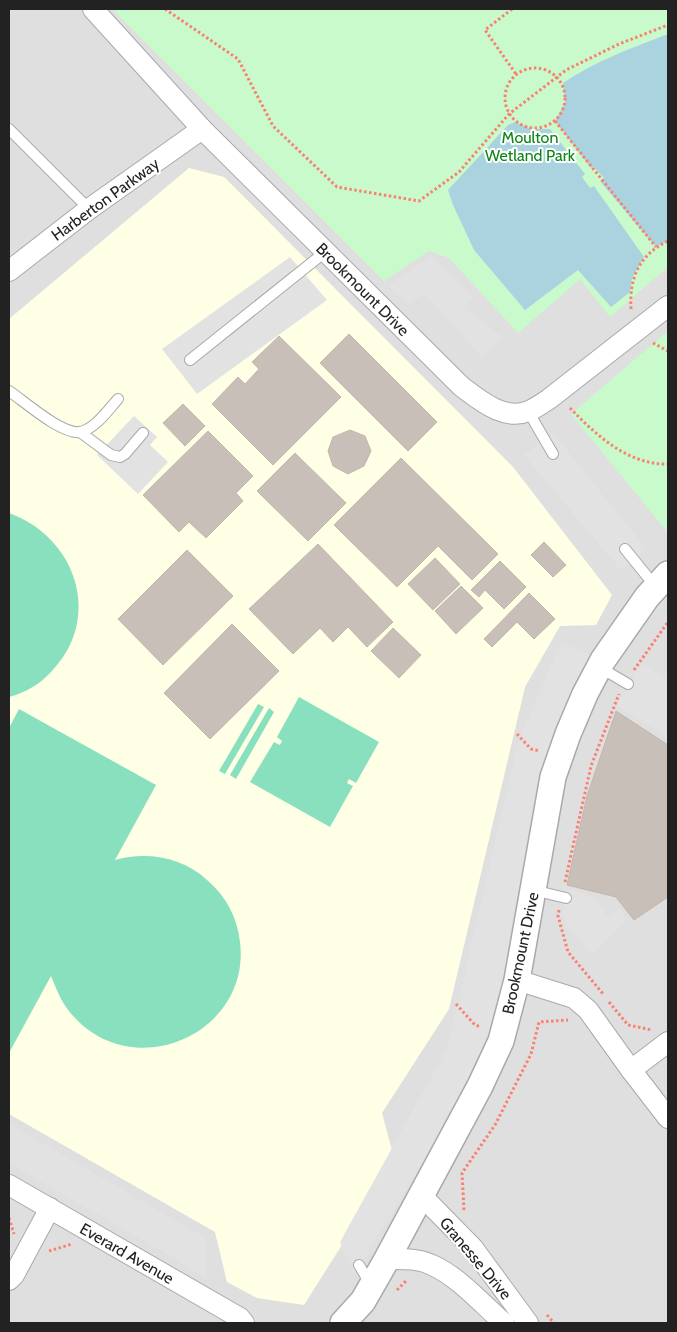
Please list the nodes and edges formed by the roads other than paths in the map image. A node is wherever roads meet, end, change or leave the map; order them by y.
1 (93, 9) edge
2 (9, 129) edge
3 (202, 129) junction
4 (89, 209) junction
5 (325, 252) junction
6 (9, 271) edge
7 (668, 306) edge
8 (190, 360) dead end
9 (9, 391) edge
10 (118, 399) dead end
11 (528, 412) junction
12 (80, 432) junction
13 (143, 433) dead end
14 (553, 454) dead end
15 (625, 549) dead end
16 (662, 581) edge
17 (595, 668) junction
18 (627, 683) road end
19 (533, 890) junction
20 (564, 897) road end
21 (517, 980) junction
22 (661, 1036) edge
23 (631, 1070) junction
24 (668, 1118) edge
25 (9, 1185) edge
26 (420, 1194) junction
27 (50, 1208) junction
28 (387, 1258) junction
29 (359, 1265) dead end
30 (9, 1280) edge
31 (371, 1286) junction
32 (244, 1323) edge
33 (343, 1323) edge
34 (504, 1323) edge
35 (528, 1323) edge

1 - 3 street, Brookmount Drive
2 - 4 lane
3 - 4 street, Harberton Parkway
3 - 5 street, Brookmount Drive
4 - 6 street, Harberton Parkway
5 - 8 lane
5 - 11 street, Brookmount Drive
7 - 11 street
9 - 12 lane
10 - 12 lane
11 - 14 lane
12 - 13 lane
15 - 16 lane
16 - 17 street, Brookmount Drive
17 - 18 lane
17 - 19 street, Brookmount Drive
19 - 20 lane
19 - 21 street, Brookmount Drive
21 - 23 street
21 - 26 street, Brookmount Drive
22 - 23 street
23 - 24 street
25 - 27 street, Everard Avenue
26 - 28 street, Brookmount Drive
26 - 35 street, Granesse Drive
27 - 30 street
27 - 32 street, Everard Avenue
28 - 31 street, Brookmount Drive
28 - 34 street, Granesse Drive
29 - 31 lane
31 - 33 street, Brookmount Drive

